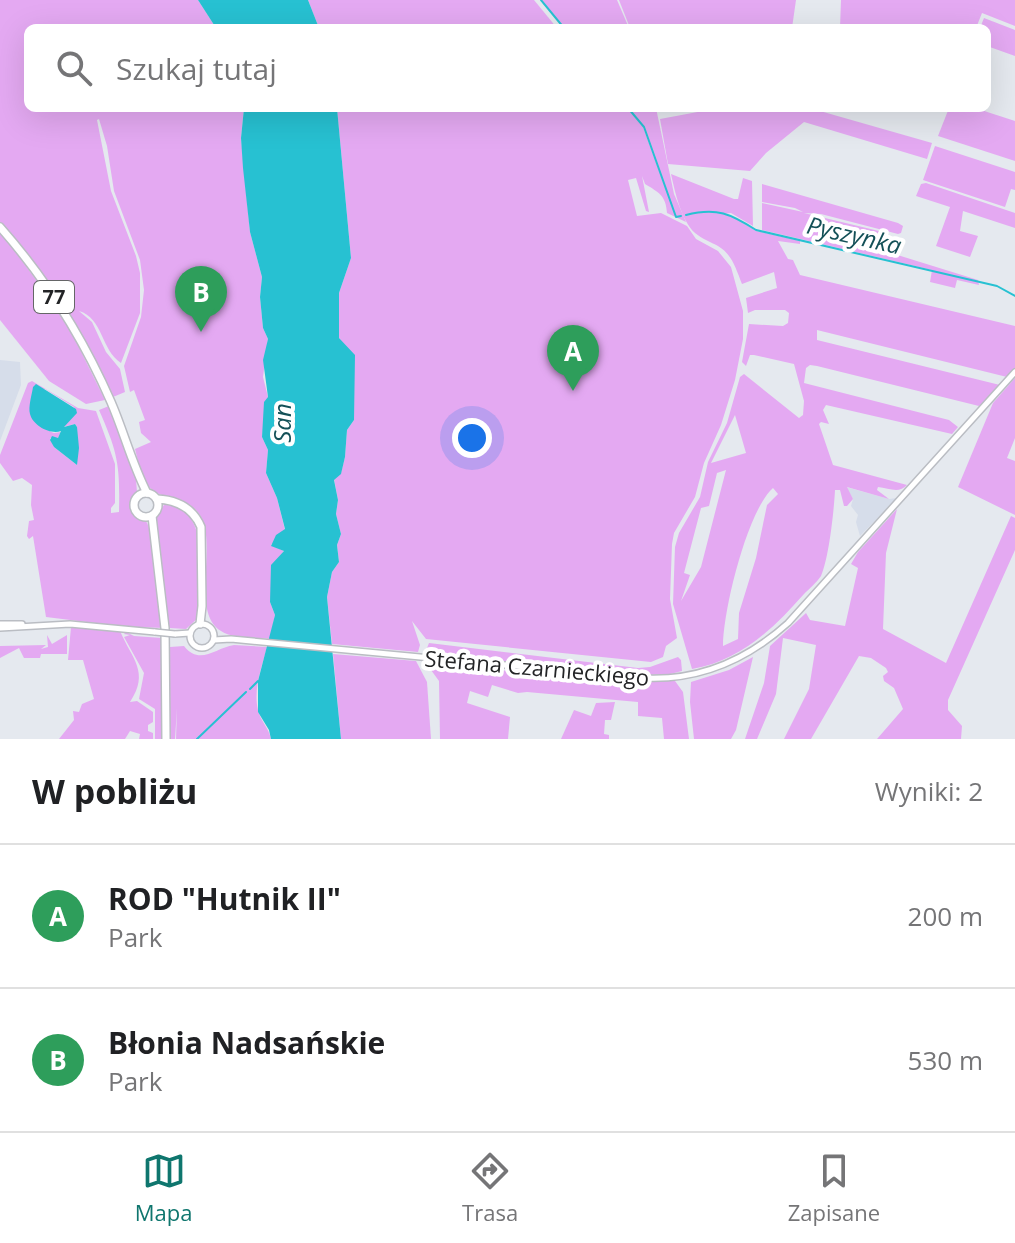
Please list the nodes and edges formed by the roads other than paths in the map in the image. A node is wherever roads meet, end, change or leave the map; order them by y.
1 (0, 227) edge
2 (1015, 372) edge
3 (144, 494) junction
4 (158, 502) junction
5 (149, 517) junction
6 (202, 624) junction
7 (0, 626) edge
8 (190, 635) junction
9 (214, 638) junction
10 (166, 739) edge

1 - 3 main road, 77
2 - 9 street, Stefana Czarnieckiego
3 - 4 main road
3 - 5 main road, 77
4 - 5 main road
4 - 6 main road
5 - 10 main road, 77
6 - 8 street
6 - 9 street
7 - 8 street, bridge
8 - 9 street

